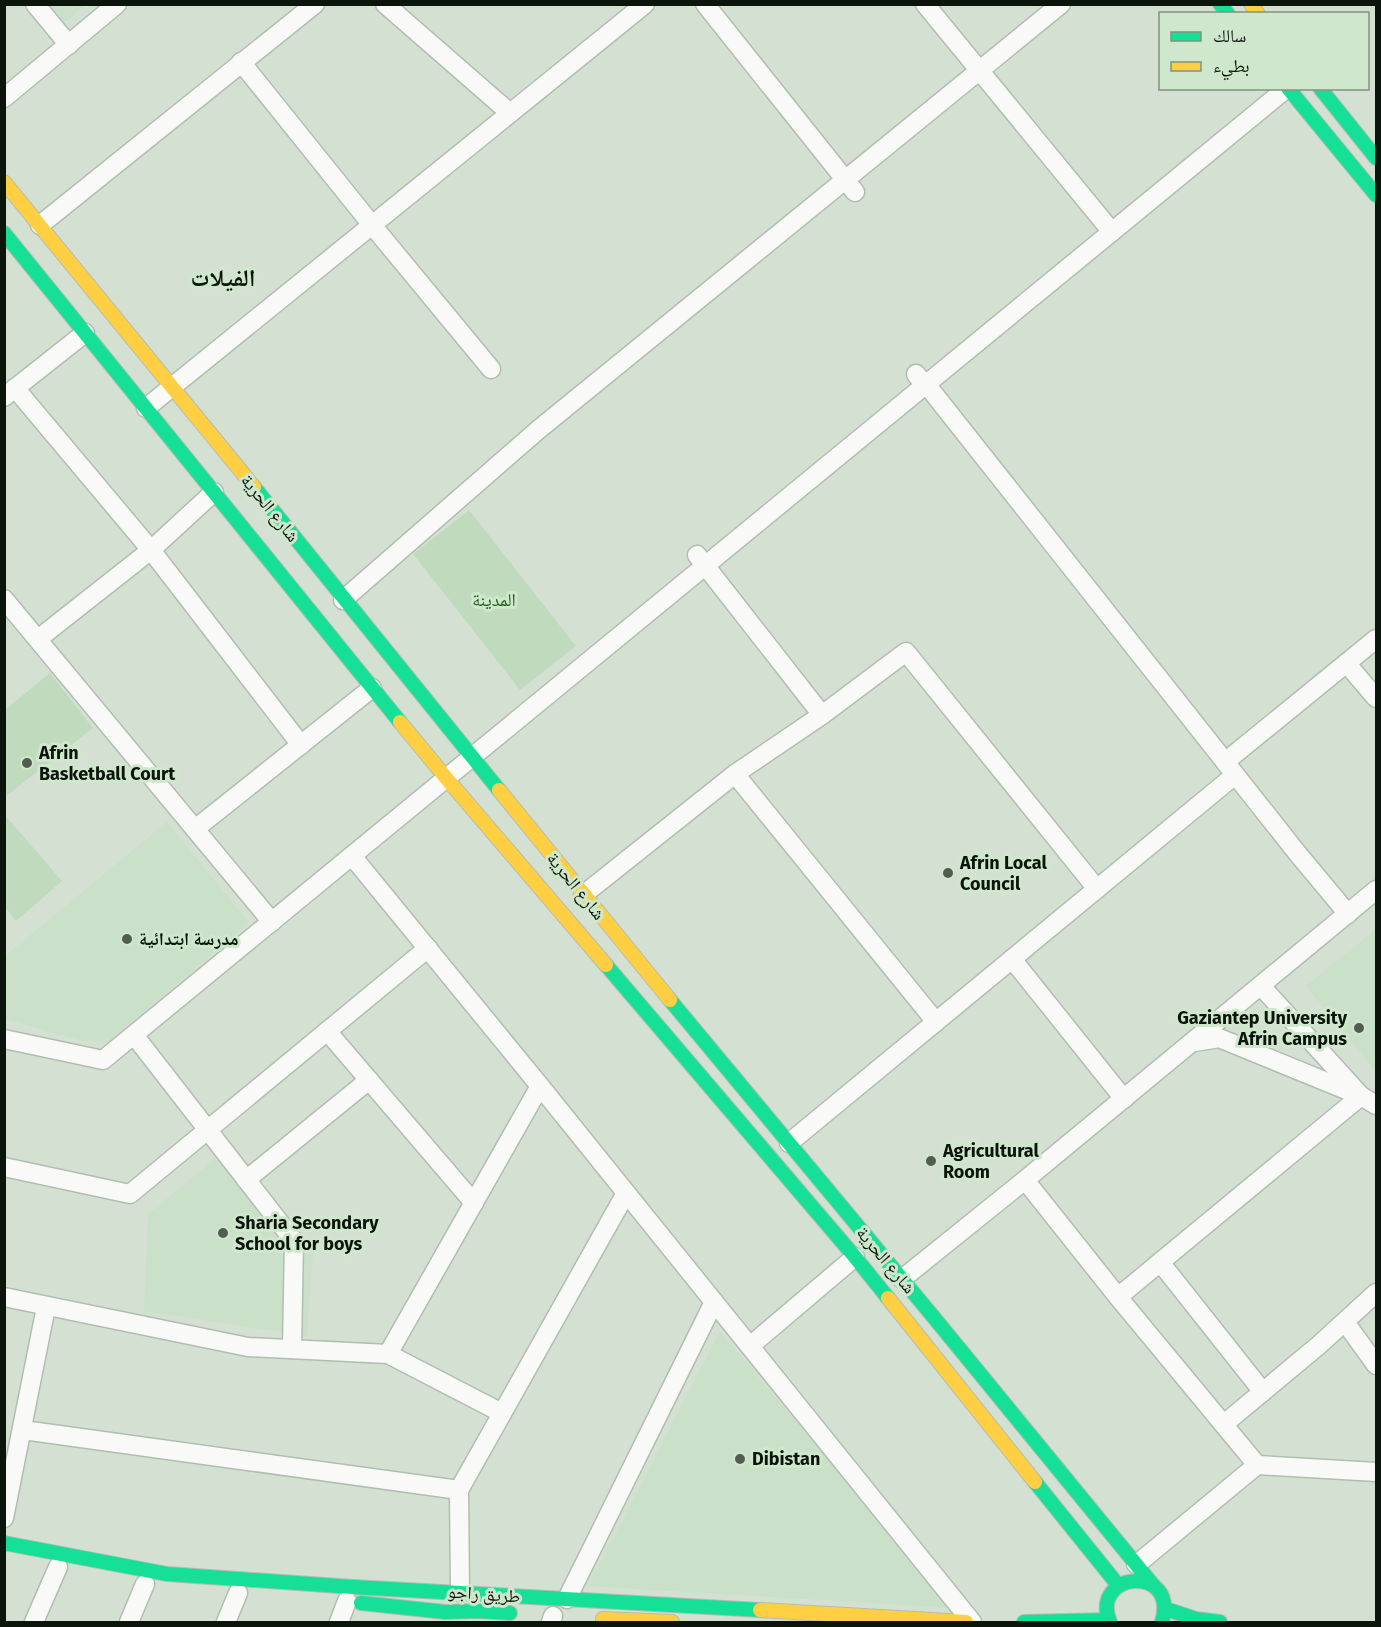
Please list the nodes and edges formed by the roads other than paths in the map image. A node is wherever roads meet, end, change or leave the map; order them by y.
1 (35, 4) edge
2 (117, 4) edge
3 (315, 4) edge
4 (385, 4) edge
5 (645, 4) edge
6 (705, 4) edge
7 (925, 4) edge
8 (1061, 4) edge
9 (69, 45) junction
10 (241, 62) junction
11 (980, 71) junction
12 (1286, 90) edge
13 (1290, 90) edge
14 (1322, 90) edge
15 (4, 98) edge
16 (510, 114) junction
17 (1377, 158) edge
18 (4, 182) edge
19 (850, 186) junction
20 (1377, 195) edge
21 (40, 225) junction
22 (372, 225) junction
23 (1112, 232) junction
24 (5, 234) edge
25 (85, 333) junction
26 (491, 369) dead end
27 (921, 380) junction
28 (172, 387) junction
29 (10, 393) edge
30 (146, 408) junction
31 (214, 492) junction
32 (151, 550) junction
33 (701, 560) junction
34 (4, 599) edge
35 (343, 600) junction
36 (38, 639) junction
37 (1377, 639) edge
38 (1347, 663) junction
39 (372, 688) junction
40 (1377, 698) edge
41 (822, 715) junction
42 (301, 745) junction
43 (473, 758) junction
44 (1230, 768) junction
45 (735, 774) junction
46 (447, 779) junction
47 (195, 829) junction
48 (352, 856) junction
49 (1097, 889) junction
50 (1377, 890) edge
51 (583, 895) junction
52 (1348, 914) junction
53 (272, 922) junction
54 (428, 948) junction
55 (1012, 959) junction
56 (1261, 986) junction
57 (936, 1022) junction
58 (327, 1031) junction
59 (134, 1035) junction
60 (4, 1039) edge
61 (1193, 1042) junction
62 (369, 1080) junction
63 (540, 1086) junction
64 (1124, 1099) junction
65 (1369, 1101) edge
66 (207, 1130) junction
67 (789, 1143) junction
68 (4, 1167) edge
69 (246, 1180) junction
70 (1025, 1180) junction
71 (626, 1192) junction
72 (833, 1196) junction
73 (474, 1203) junction
74 (815, 1211) junction
75 (855, 1257) junction
76 (1160, 1262) junction
77 (902, 1279) junction
78 (1377, 1293) edge
79 (1118, 1297) junction
80 (4, 1298) edge
81 (714, 1302) junction
82 (46, 1306) junction
83 (1345, 1322) junction
84 (750, 1346) junction
85 (292, 1350) junction
86 (388, 1354) junction
87 (967, 1357) junction
88 (1377, 1365) edge
89 (947, 1372) junction
90 (1263, 1392) junction
91 (502, 1413) junction
92 (1224, 1424) junction
93 (23, 1430) junction
94 (1257, 1465) junction
95 (1377, 1472) edge
96 (459, 1490) junction
97 (4, 1518) edge
98 (4, 1543) edge
99 (4, 1556) edge
100 (1136, 1564) junction
101 (63, 1568) joint
102 (139, 1583) joint
103 (1118, 1585) junction
104 (1153, 1585) junction
105 (460, 1592) junction
106 (243, 1593) joint
107 (342, 1601) joint
108 (521, 1614) dead end
109 (556, 1614) edge
110 (1164, 1616) edge
111 (443, 1617) edge
112 (589, 1618) dead end
113 (1109, 1621) edge
114 (34, 1623) edge
115 (129, 1623) edge
116 (226, 1623) edge
117 (339, 1623) edge
118 (672, 1623) edge
119 (966, 1623) edge
120 (972, 1623) edge
121 (1024, 1623) edge
122 (1220, 1623) edge

1 - 9 street
2 - 9 street
3 - 10 street
4 - 16 street
5 - 16 street
6 - 19 street
7 - 11 street
8 - 11 street
9 - 15 street
10 - 21 street
10 - 22 street
11 - 19 street
11 - 23 street
12 - 23 street
13 - 20 main road
14 - 17 main road
16 - 22 street
18 - 21 main road, شارع الحرية
19 - 35 street
21 - 28 main road, شارع الحرية
22 - 26 street
22 - 28 street
23 - 27 street
24 - 25 main road, شارع الحرية
25 - 29 street
25 - 30 main road, شارع الحرية
27 - 33 street
27 - 44 street
28 - 30 street
28 - 35 main road, شارع الحرية
29 - 32 street
30 - 31 main road, شارع الحرية
31 - 32 street
31 - 39 main road, شارع الحرية
32 - 36 street
32 - 42 street
33 - 41 street
33 - 43 street
34 - 36 street
35 - 43 main road, شارع الحرية
36 - 47 street
37 - 38 street
38 - 40 street
38 - 44 street
39 - 42 street
39 - 46 main road, شارع الحرية
41 - 45 street
41 - 49 street
42 - 47 street
43 - 46 street
43 - 51 main road, شارع الحرية
44 - 49 street
44 - 52 street
45 - 51 street
45 - 57 street
46 - 48 street
46 - 74 main road, شارع الحرية
47 - 53 street
48 - 53 street
48 - 54 street
49 - 55 street
50 - 52 street
51 - 67 main road, شارع الحرية
52 - 56 street
53 - 59 street
54 - 58 street
54 - 63 street
55 - 57 street
55 - 64 street
56 - 61 street
56 - 65 street
57 - 67 street
58 - 62 street
58 - 66 street
59 - 60 street
59 - 66 street
61 - 64 street
61 - 65 street
62 - 69 street
62 - 73 street
63 - 71 street
63 - 73 street
64 - 70 street
65 - 76 street
66 - 68 street
66 - 69 street
67 - 72 main road, شارع الحرية
69 - 85 street
70 - 77 street
70 - 79 street
71 - 81 street
71 - 91 street
72 - 74 main road
72 - 77 main road, شارع الحرية
73 - 86 street
74 - 75 main road, شارع الحرية
75 - 84 street
75 - 89 main road, شارع الحرية
76 - 79 street
76 - 90 street
77 - 87 main road, شارع الحرية
78 - 83 street
79 - 92 street
80 - 82 street
81 - 84 street
81 - 109 street
82 - 85 street
82 - 93 street
83 - 88 street
83 - 90 street
84 - 120 street
85 - 86 street
86 - 91 street
87 - 89 main road
87 - 100 main road, شارع الحرية
89 - 103 main road, شارع الحرية
90 - 92 street
91 - 96 street
92 - 94 street
93 - 96 street
93 - 97 street
94 - 95 street
94 - 100 street
96 - 105 street
98 - 105 main road, طريق راجو
99 - 101 main road
100 - 104 main road, شارع الحرية
101 - 114 street
102 - 106 main road
102 - 115 street
103 - 104 main road
103 - 113 main road
104 - 110 main road, شارع الحرية
105 - 109 main road, طريق راجو
106 - 116 street
107 - 111 main road, طريق راجو
107 - 117 street
108 - 111 main road, طريق راجو
109 - 119 main road, طريق راجو
110 - 122 main road
112 - 118 main road
113 - 121 main road

